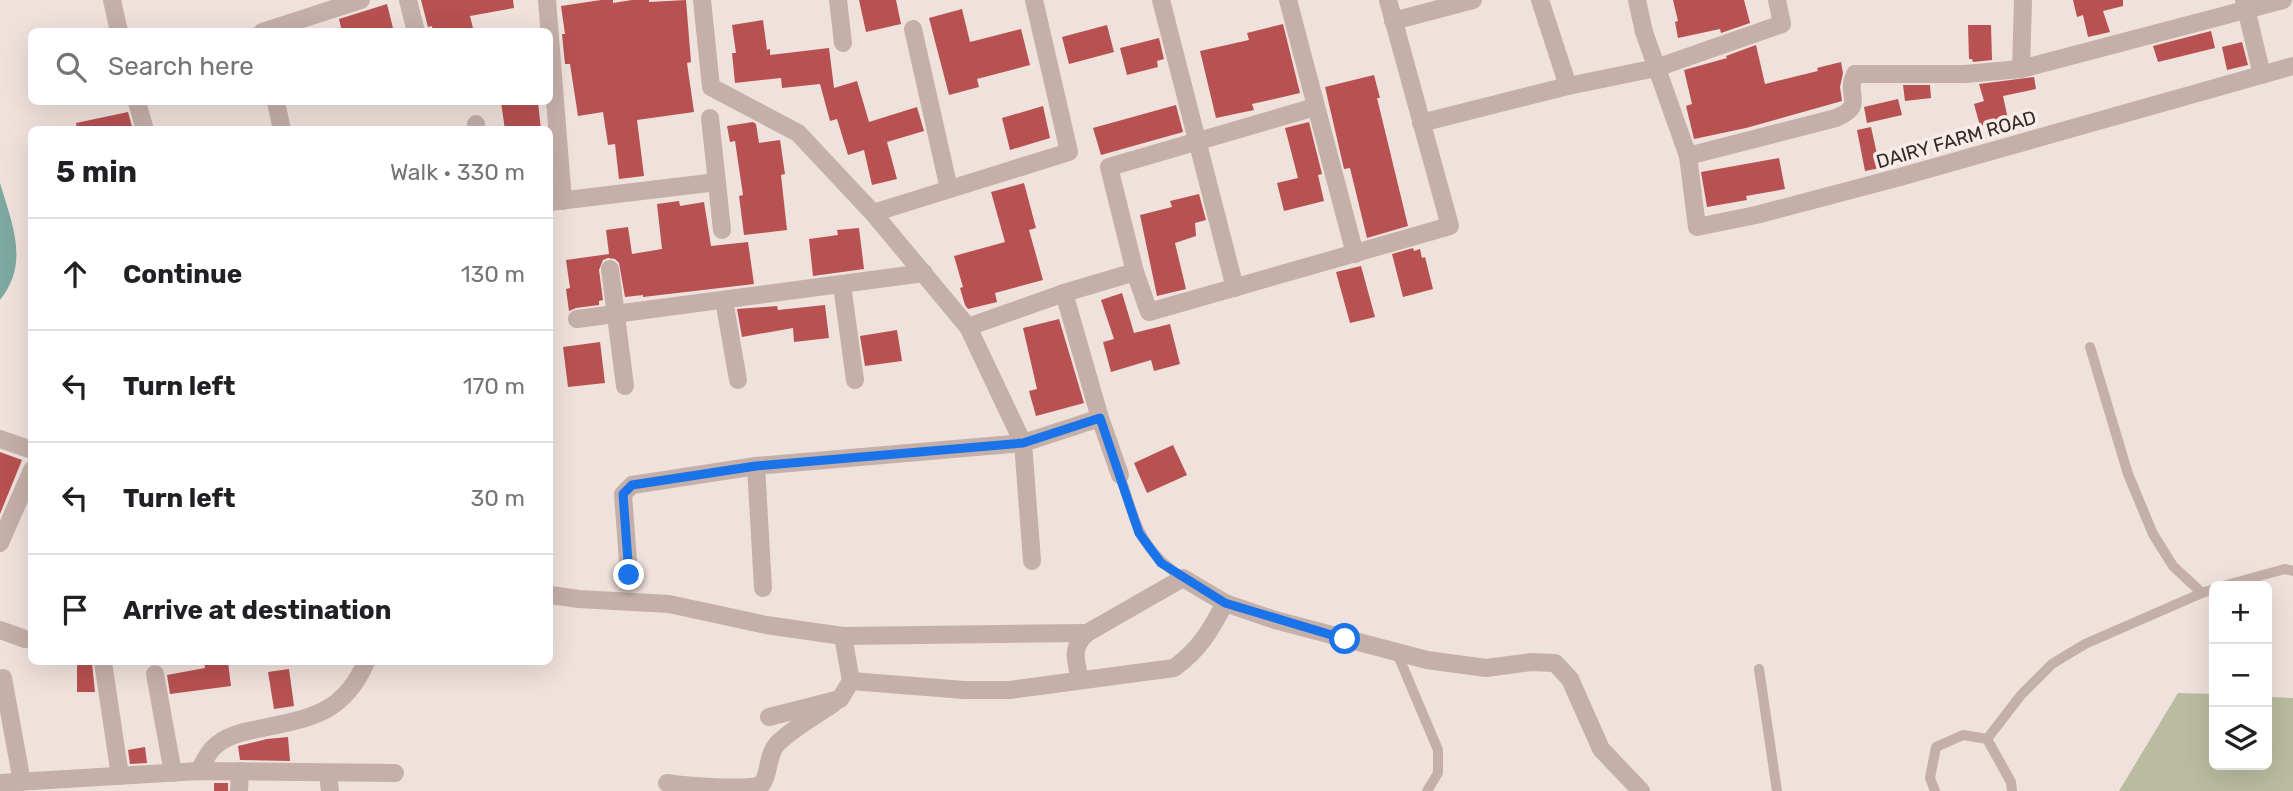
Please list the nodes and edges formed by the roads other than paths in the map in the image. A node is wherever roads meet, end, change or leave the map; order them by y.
1 (112, 0) edge
2 (361, 0) edge
3 (408, 0) edge
4 (547, 0) edge
5 (702, 0) edge
6 (838, 0) edge
7 (1034, 0) edge
8 (1161, 0) edge
9 (1288, 0) edge
10 (1388, 0) edge
11 (1474, 0) edge
12 (1540, 0) edge
13 (1637, 0) edge
14 (1777, 0) edge
15 (2015, 0) edge
16 (2283, 0) edge
17 (2245, 4) edge
18 (1393, 21) junction
19 (118, 28) edge
20 (274, 28) edge
21 (415, 28) edge
22 (548, 28) edge
23 (913, 29) dead end
24 (843, 43) dead end
25 (2293, 66) edge
26 (1656, 68) junction
27 (2021, 69) junction
28 (2262, 75) junction
29 (1568, 86) junction
30 (138, 105) edge
31 (276, 105) edge
32 (552, 105) edge
33 (1315, 107) junction
34 (710, 118) dead end
35 (1421, 123) junction
36 (144, 126) edge
37 (281, 126) edge
38 (553, 126) edge
39 (553, 135) edge
40 (1197, 142) junction
41 (1688, 156) junction
42 (717, 182) junction
43 (948, 189) junction
44 (556, 202) edge
45 (873, 213) junction
46 (722, 230) dead end
47 (1355, 254) junction
48 (610, 269) dead end
49 (1135, 272) junction
50 (924, 273) junction
51 (842, 285) junction
52 (1235, 288) junction
53 (1064, 293) junction
54 (724, 300) junction
55 (616, 314) junction
56 (577, 319) dead end
57 (968, 327) junction
58 (2091, 347) dead end
59 (738, 380) dead end
60 (855, 380) dead end
61 (625, 386) dead end
62 (1100, 418) junction
63 (0, 439) edge
64 (1023, 443) junction
65 (28, 449) edge
66 (756, 466) junction
67 (1120, 475) joint
68 (28, 479) edge
69 (0, 543) edge
70 (1032, 561) dead end
71 (2293, 571) edge
72 (629, 575) dead end
73 (1183, 578) junction
74 (2242, 581) edge
75 (763, 588) dead end
76 (2209, 591) edge
77 (2202, 593) junction
78 (553, 595) edge
79 (1225, 603) junction
80 (0, 630) edge
81 (1087, 633) junction
82 (843, 636) junction
83 (25, 639) dead end
84 (1397, 653) junction
85 (103, 665) edge
86 (365, 665) edge
87 (1759, 669) dead end
88 (155, 674) dead end
89 (3, 678) dead end
90 (1080, 680) junction
91 (851, 681) junction
92 (840, 699) junction
93 (769, 717) dead end
94 (1987, 739) junction
95 (199, 771) junction
96 (240, 771) junction
97 (173, 773) junction
98 (396, 773) dead end
99 (120, 776) junction
100 (22, 782) junction
101 (329, 782) edge
102 (0, 783) edge
103 (137, 783) edge
104 (667, 783) dead end
105 (71, 785) edge
106 (239, 791) edge
107 (1427, 791) edge
108 (1641, 791) edge
109 (1777, 791) edge
110 (1935, 791) edge
111 (2012, 791) edge

1 - 19 street
2 - 20 street
3 - 21 street
4 - 22 street
5 - 45 street
6 - 24 street
7 - 43 street
8 - 40 street
9 - 33 street
10 - 18 street
11 - 18 street
12 - 29 street
13 - 26 street
14 - 26 street
15 - 27 street
16 - 17 street
17 - 27 street
17 - 28 street
18 - 35 street
23 - 43 street
25 - 28 street, DAIRY FARM ROAD
26 - 29 street
26 - 41 street
27 - 41 street
28 - 41 street, DAIRY FARM ROAD
29 - 35 street
30 - 36 street
31 - 37 street
32 - 38 street
33 - 40 street
33 - 47 street
34 - 42 street
35 - 47 street
39 - 44 street
40 - 49 street
40 - 52 street
42 - 44 street
42 - 46 street
43 - 45 street
45 - 50 street
47 - 52 street
48 - 55 street
49 - 52 street
49 - 53 street
50 - 51 street
50 - 57 street
51 - 54 street
51 - 60 street
53 - 57 street
53 - 62 street
54 - 55 street
54 - 59 street
55 - 56 street
55 - 61 street
57 - 64 street
58 - 77 lane
62 - 64 street
62 - 67 street
63 - 65 street
64 - 66 street
64 - 70 street
66 - 72 street
66 - 75 street
67 - 73 lane
68 - 69 street
71 - 74 lane
73 - 79 street
73 - 81 street
76 - 77 lane
77 - 94 lane
78 - 82 street
79 - 84 street
79 - 90 street
80 - 83 street
81 - 82 street
81 - 90 street
82 - 91 street
84 - 107 lane
84 - 108 street
85 - 99 street
86 - 95 street
87 - 109 lane
88 - 97 street
89 - 100 street
90 - 91 street
91 - 92 street
92 - 93 street
92 - 104 street
94 - 110 lane
94 - 111 lane
95 - 96 street
95 - 97 street
96 - 101 street
96 - 106 street
97 - 103 street
98 - 101 street
99 - 103 street
99 - 105 street
100 - 102 street
100 - 105 street

